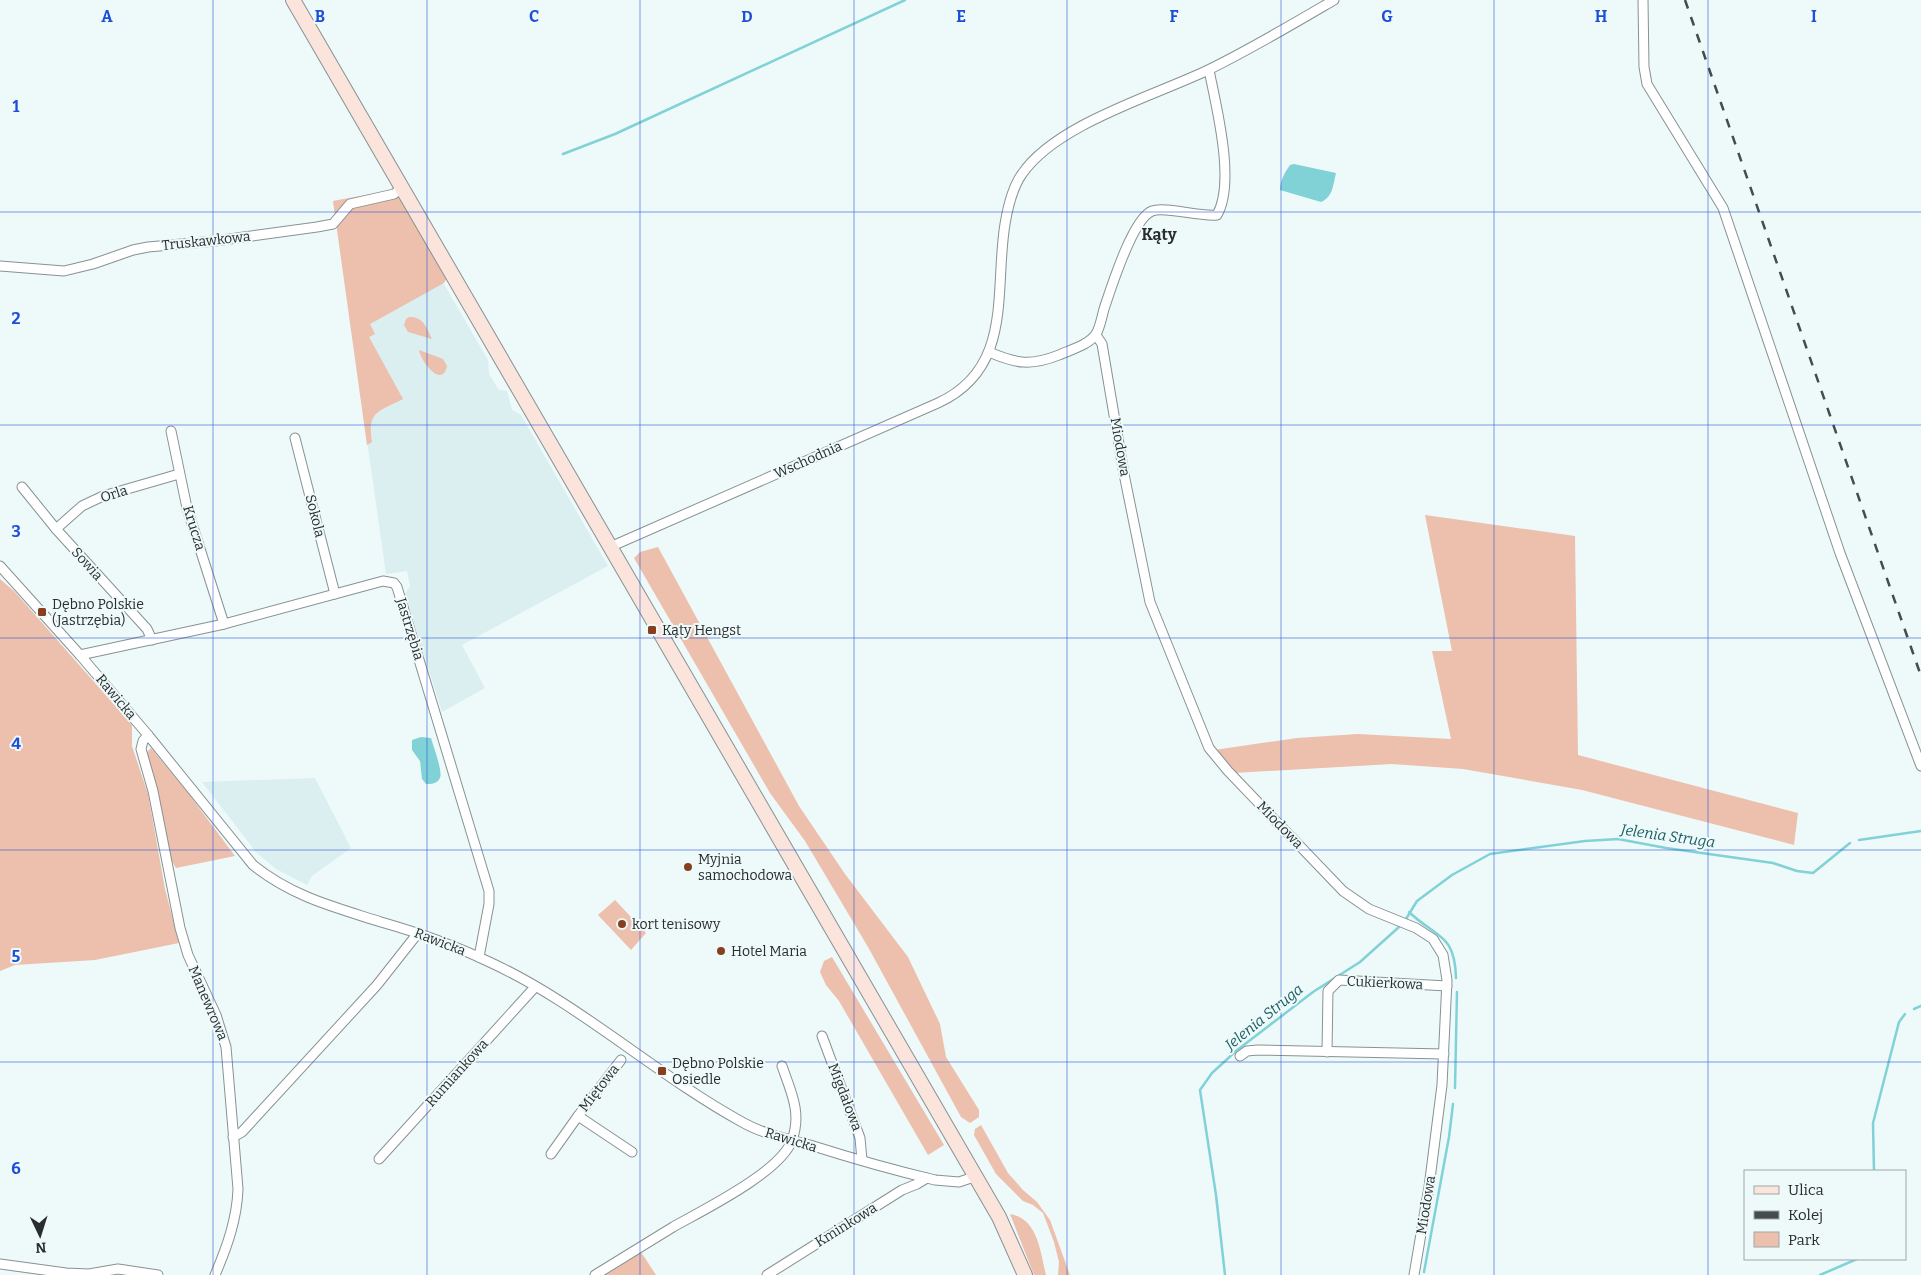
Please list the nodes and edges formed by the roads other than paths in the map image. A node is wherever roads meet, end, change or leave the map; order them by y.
1 (293, 0) edge
2 (1334, 0) edge
3 (1643, 0) edge
4 (1208, 70) junction
5 (402, 188) junction
6 (0, 266) edge
7 (1096, 335) junction
8 (990, 352) junction
9 (171, 430) dead end
10 (296, 438) dead end
11 (179, 474) junction
12 (22, 487) dead end
13 (56, 529) junction
14 (610, 547) junction
15 (0, 566) edge
16 (335, 594) junction
17 (224, 624) junction
18 (152, 640) junction
19 (80, 655) junction
20 (148, 735) junction
21 (1921, 766) edge
22 (418, 933) junction
23 (479, 957) junction
24 (1447, 986) junction
25 (535, 987) junction
26 (822, 1036) dead end
27 (1327, 1052) junction
28 (1444, 1054) junction
29 (1240, 1056) dead end
30 (621, 1060) dead end
31 (782, 1066) dead end
32 (578, 1116) junction
33 (233, 1137) junction
34 (792, 1140) junction
35 (632, 1152) dead end
36 (551, 1154) dead end
37 (379, 1159) dead end
38 (862, 1160) junction
39 (974, 1177) junction
40 (927, 1178) junction
41 (0, 1264) edge
42 (158, 1275) edge
43 (215, 1275) edge
44 (594, 1275) edge
45 (767, 1275) edge
46 (1025, 1275) edge
47 (1414, 1275) edge

1 - 5 main road
2 - 4 street, Wschodnia
3 - 21 street
4 - 7 street
4 - 8 street, Wschodnia
5 - 6 street, Truskawkowa
5 - 14 main road
7 - 8 street
7 - 24 street, Miodowa
8 - 14 street, Wschodnia
9 - 11 street, Krucza
10 - 16 street, Sokola
11 - 13 street, Orla
11 - 17 street, Krucza
12 - 13 street, Sowia
13 - 18 street, Sowia
14 - 39 main road
15 - 19 street, Rawicka
16 - 17 street, Jastrzębia
16 - 23 street, Jastrzębia
17 - 18 street, Jastrzębia
18 - 19 street, Jastrzębia
19 - 20 street, Rawicka
20 - 22 street, Rawicka
20 - 33 street, Manewrowa
22 - 23 street, Rawicka
22 - 33 street
23 - 25 street, Rawicka
24 - 27 street, Cukierkowa
24 - 28 street, Miodowa
25 - 34 street, Rawicka
25 - 37 street, Rumiankowa
26 - 38 street, Migdałowa
27 - 28 street
27 - 29 street
28 - 47 street, Miodowa
30 - 32 street, Miętowa
31 - 34 street
32 - 35 street, Miętowa
32 - 36 street, Miętowa
33 - 43 street, Manewrowa
34 - 38 street, Rawicka
34 - 44 street
38 - 40 street, Rawicka
39 - 40 street, Rawicka
39 - 46 main road
40 - 45 street, Kminkowa
41 - 42 street

